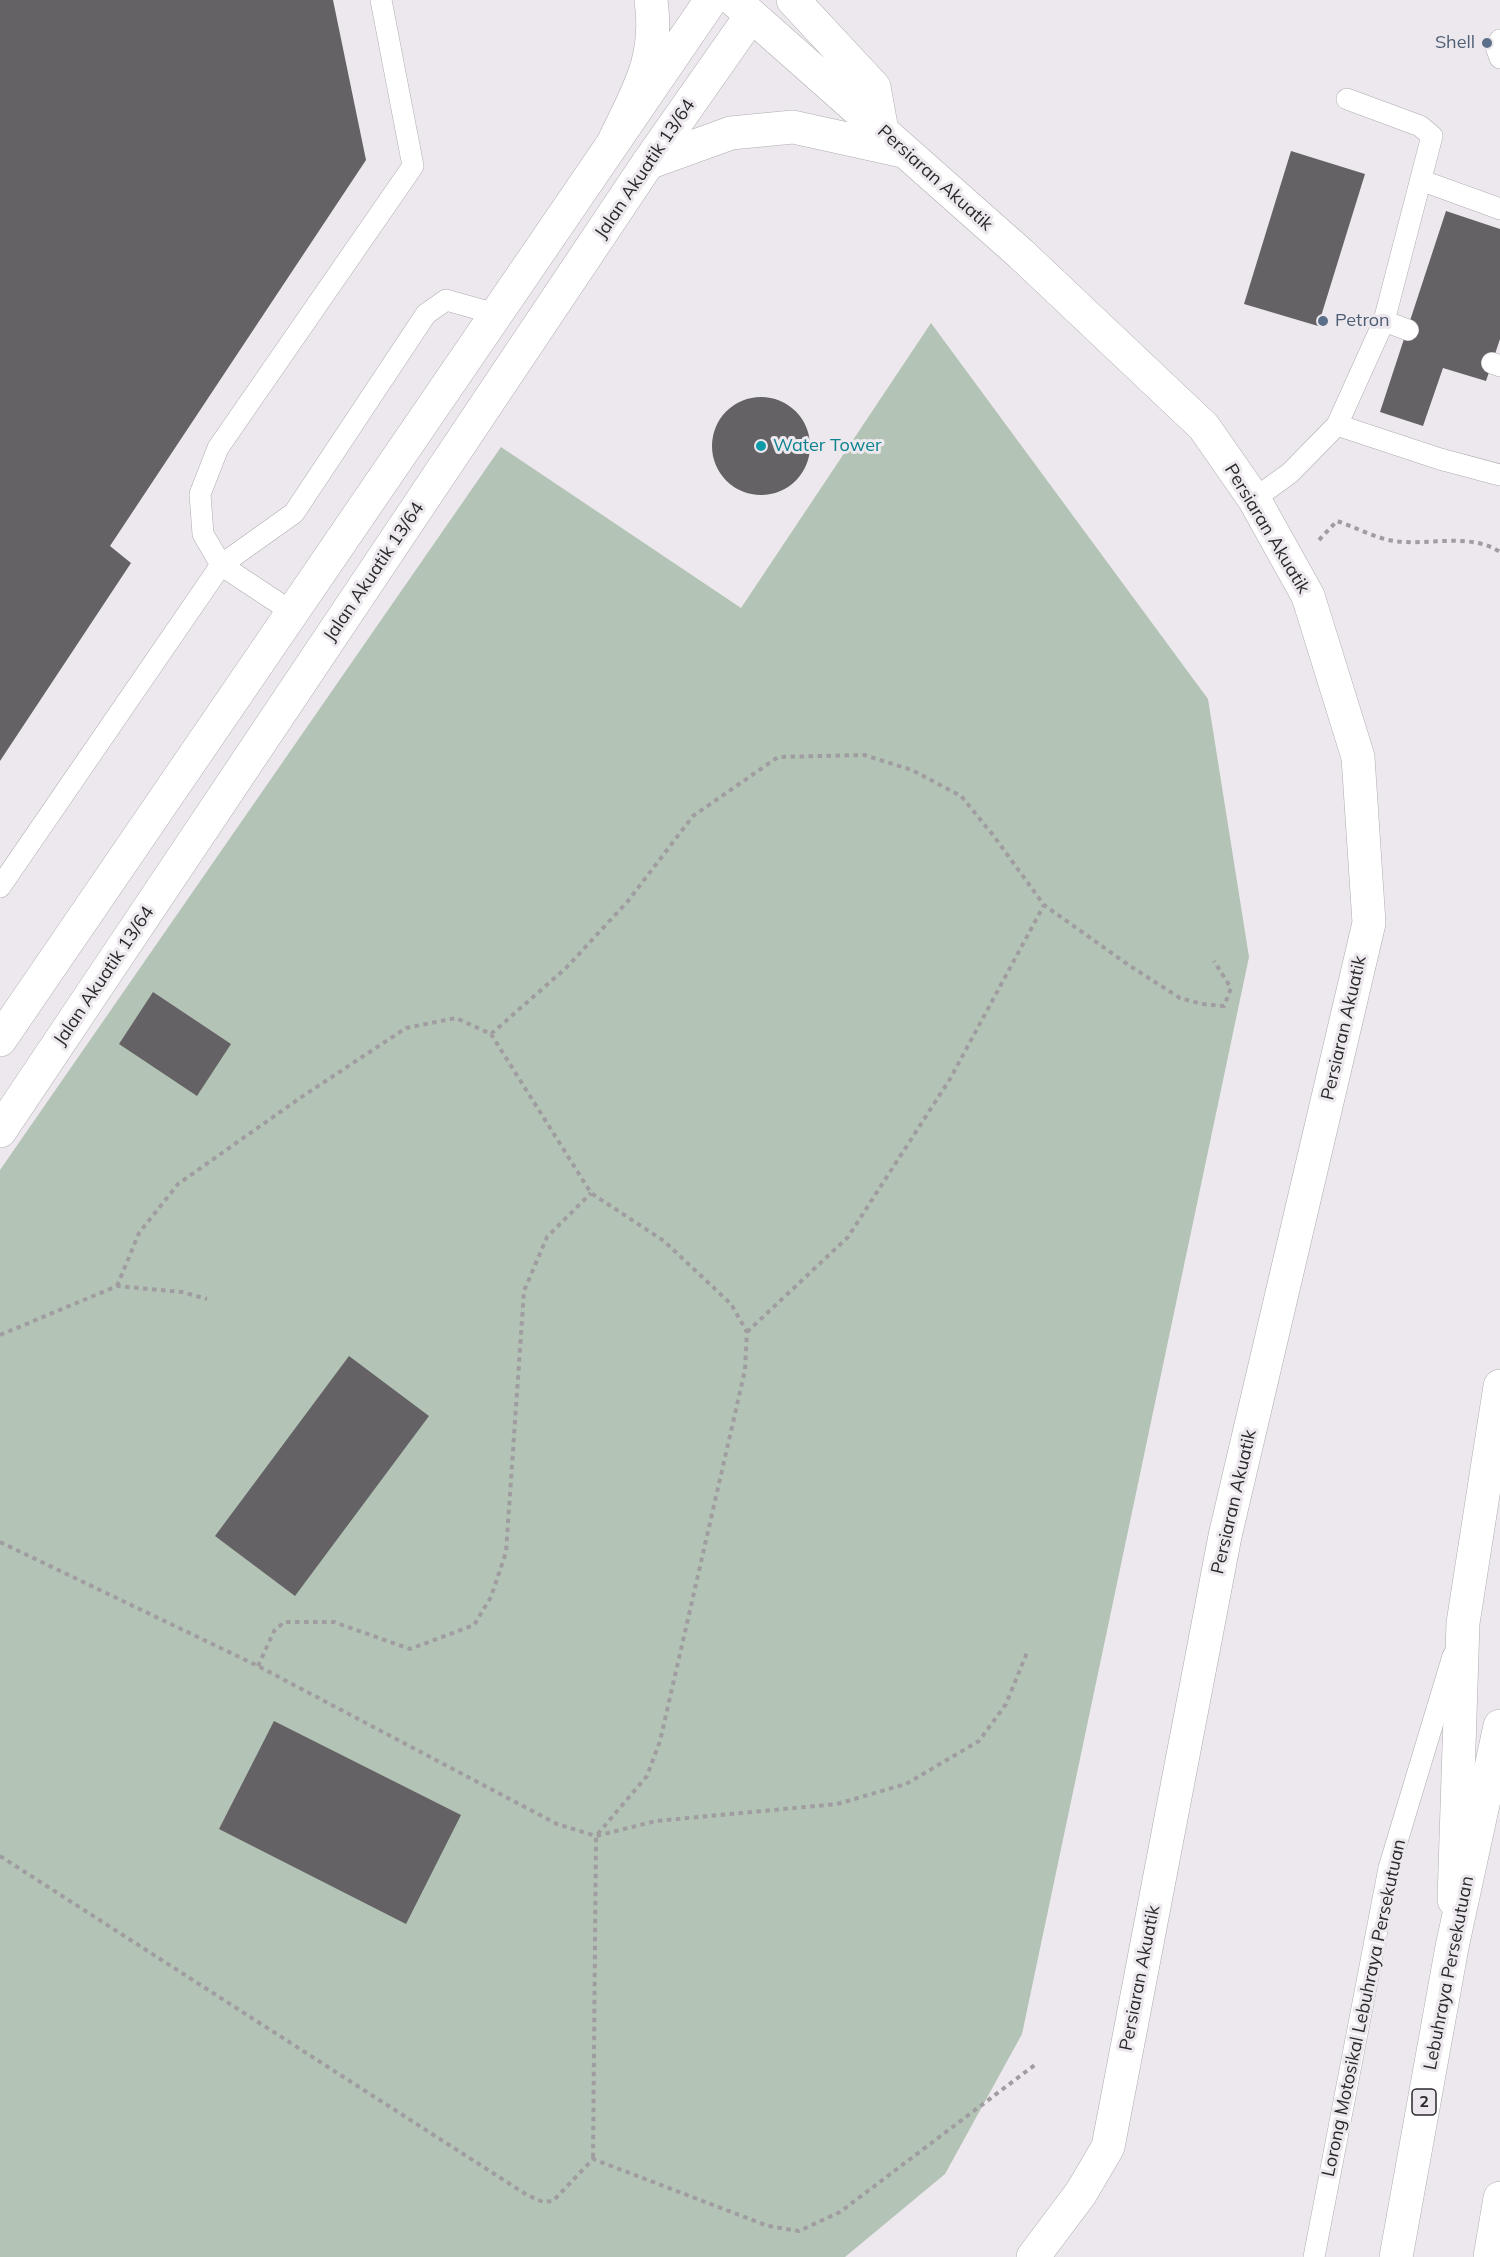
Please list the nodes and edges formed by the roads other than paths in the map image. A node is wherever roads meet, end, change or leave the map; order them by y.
1 (381, 0) edge
2 (651, 0) edge
3 (711, 0) edge
4 (793, 0) edge
5 (743, 8) edge
6 (1500, 40) edge
7 (1500, 58) edge
8 (1347, 99) dead end
9 (615, 139) junction
10 (893, 141) junction
11 (648, 164) junction
12 (1423, 181) junction
13 (1500, 209) edge
14 (496, 314) junction
15 (1384, 321) junction
16 (1408, 330) dead end
17 (1337, 426) junction
18 (1500, 474) edge
19 (1254, 499) junction
20 (221, 565) junction
21 (292, 612) junction
22 (0, 887) edge
23 (0, 1041) edge
24 (0, 1131) edge
25 (1500, 1386) edge
26 (1462, 1623) junction
27 (1500, 1726) edge
28 (1452, 1947) junction
29 (1500, 2198) edge
30 (1033, 2257) edge
31 (1314, 2257) edge
32 (1396, 2257) edge
33 (1490, 2257) edge

1 - 20 lane
2 - 9 main road
3 - 9 main road
4 - 10 main road
5 - 10 main road, Persiaran Akuatik
5 - 11 main road, Jalan Akuatik 13/64
6 - 7 lane
8 - 12 lane
9 - 14 main road
10 - 11 main road
10 - 19 main road, Persiaran Akuatik
11 - 24 main road, Jalan Akuatik 13/64
12 - 13 lane
12 - 15 lane
14 - 20 lane
14 - 21 main road
15 - 16 lane
15 - 17 lane
17 - 18 lane
17 - 19 lane
19 - 30 main road, Persiaran Akuatik
20 - 21 lane
20 - 22 lane
21 - 23 main road
25 - 26 main road
26 - 28 main road
26 - 31 lane, Lorong Motosikal Lebuhraya Persekutuan
27 - 28 main road, Lebuhraya Persekutuan / 2
28 - 32 main road, Lebuhraya Persekutuan / 2
29 - 33 main road

